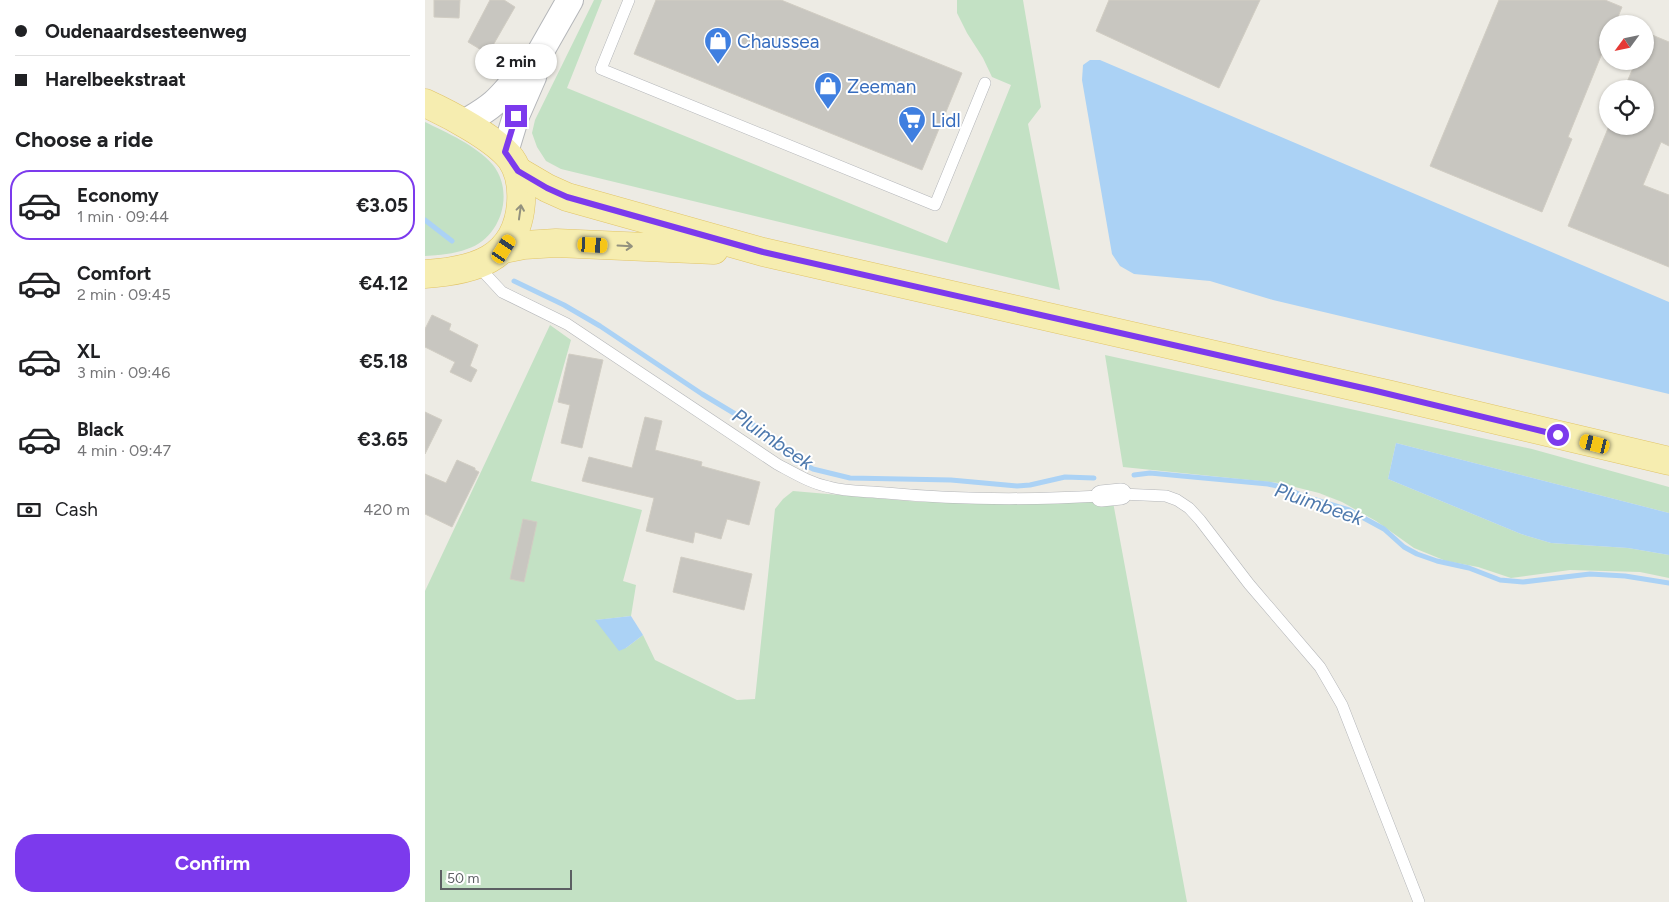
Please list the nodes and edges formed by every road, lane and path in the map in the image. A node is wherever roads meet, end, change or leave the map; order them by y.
1 (570, 0) edge
2 (629, 0) edge
3 (537, 58) junction
4 (985, 83) dead end
5 (425, 103) edge
6 (464, 123) junction
7 (512, 162) junction
8 (504, 249) junction
9 (763, 252) junction
10 (477, 265) junction
11 (425, 274) edge
12 (1669, 461) edge
13 (1419, 902) edge

1 - 3 street
2 - 4 lane
3 - 6 street
3 - 7 street
5 - 6 main road
6 - 7 main road
8 -> 7 main road
7 - 9 main road
8 -> 9 main road
8 - 10 main road
9 - 12 main road
10 - 11 main road
10 - 13 lane

